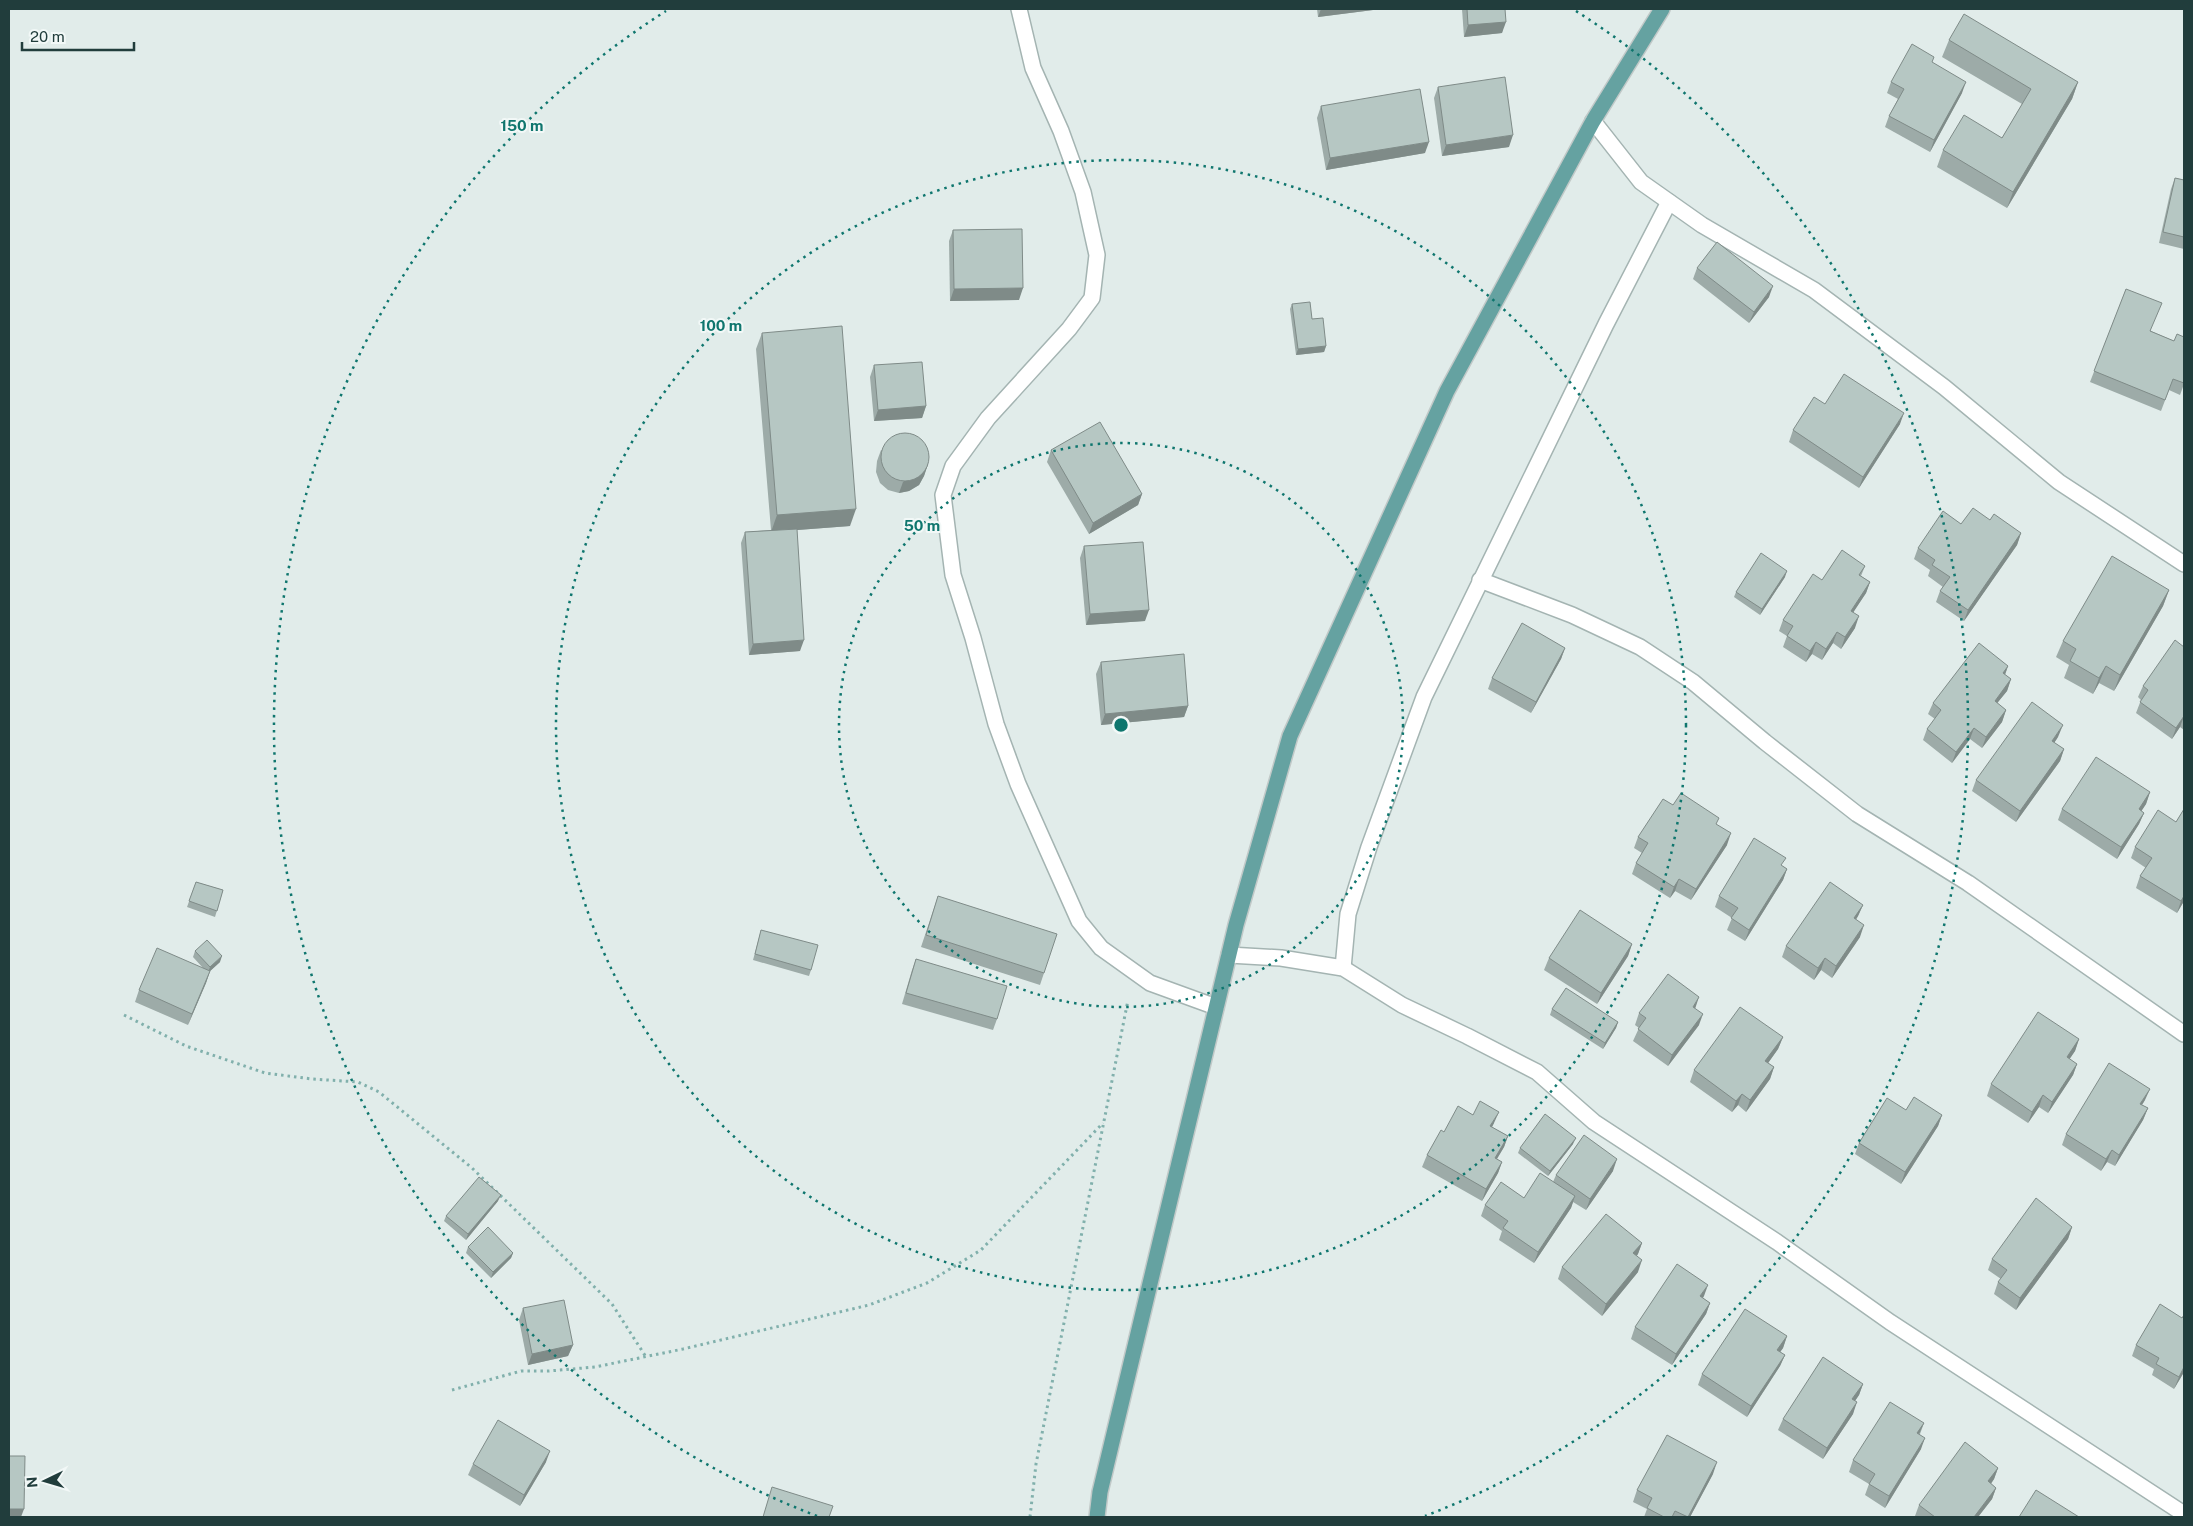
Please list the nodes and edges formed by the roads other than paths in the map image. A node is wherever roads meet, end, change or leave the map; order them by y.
1 (1019, 9) edge
2 (1662, 9) edge
3 (1593, 122) junction
4 (1669, 202) junction
5 (2184, 564) edge
6 (1480, 580) junction
7 (1229, 954) junction
8 (1343, 968) junction
9 (1216, 1006) junction
10 (2184, 1034) edge
11 (2184, 1514) edge
12 (1097, 1517) edge

1 - 9 street
2 - 3 main road
3 - 4 street
3 - 7 main road
4 - 5 street
4 - 6 street
6 - 8 street
6 - 10 street
7 - 8 street
7 - 9 main road
8 - 11 street
9 - 12 main road

